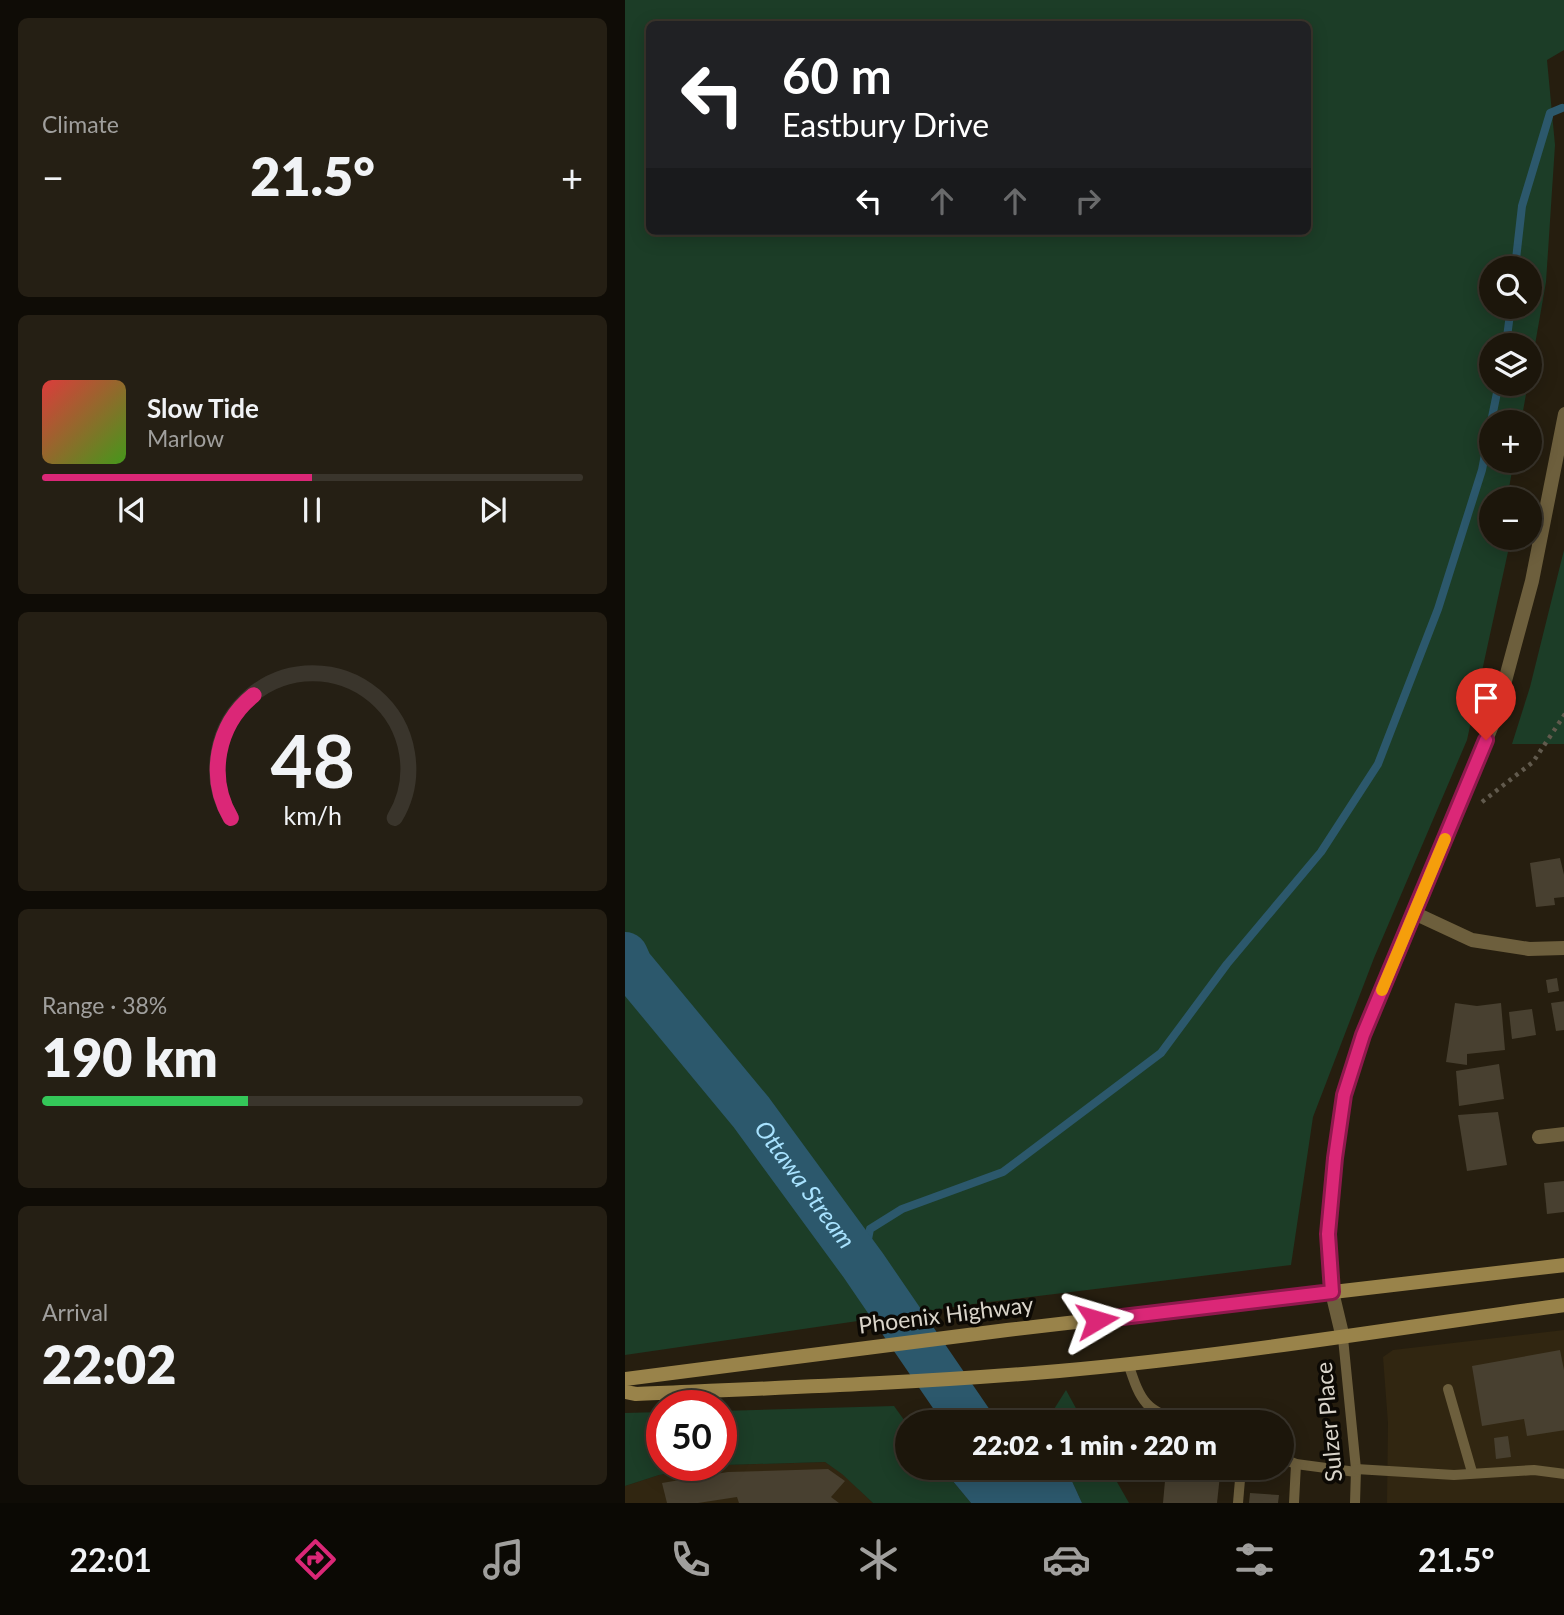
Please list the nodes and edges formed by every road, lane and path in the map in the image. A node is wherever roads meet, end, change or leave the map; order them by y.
1 (1564, 414) edge
2 (1564, 714) edge
3 (1481, 802) dead end
4 (1414, 913) junction
5 (1564, 948) edge
6 (1564, 1134) edge
7 (1539, 1137) dead end
8 (1564, 1265) edge
9 (1332, 1292) junction
10 (1564, 1305) edge
11 (1343, 1338) junction
12 (1128, 1363) junction
13 (625, 1379) edge
14 (1448, 1389) dead end
15 (625, 1392) edge
16 (1154, 1410) edge
17 (1296, 1464) joint
18 (1356, 1471) junction
19 (1471, 1472) junction
20 (1564, 1474) edge
21 (1240, 1480) edge
22 (1238, 1503) edge
23 (1294, 1503) edge
24 (1355, 1503) edge

1 - 4 street
2 - 3 path
4 - 5 street
4 - 9 street
6 - 7 street
8 - 9 main road, Phoenix Highway
9 - 11 street
9 - 13 main road, Phoenix Highway
10 - 11 main road
11 - 12 main road
11 - 18 lane, Sulzer Place
12 - 15 main road
12 - 16 lane
14 - 19 lane
17 - 18 lane
17 - 23 lane
18 - 19 lane
18 - 24 lane, Sulzer Place
19 - 20 lane
21 - 22 lane

